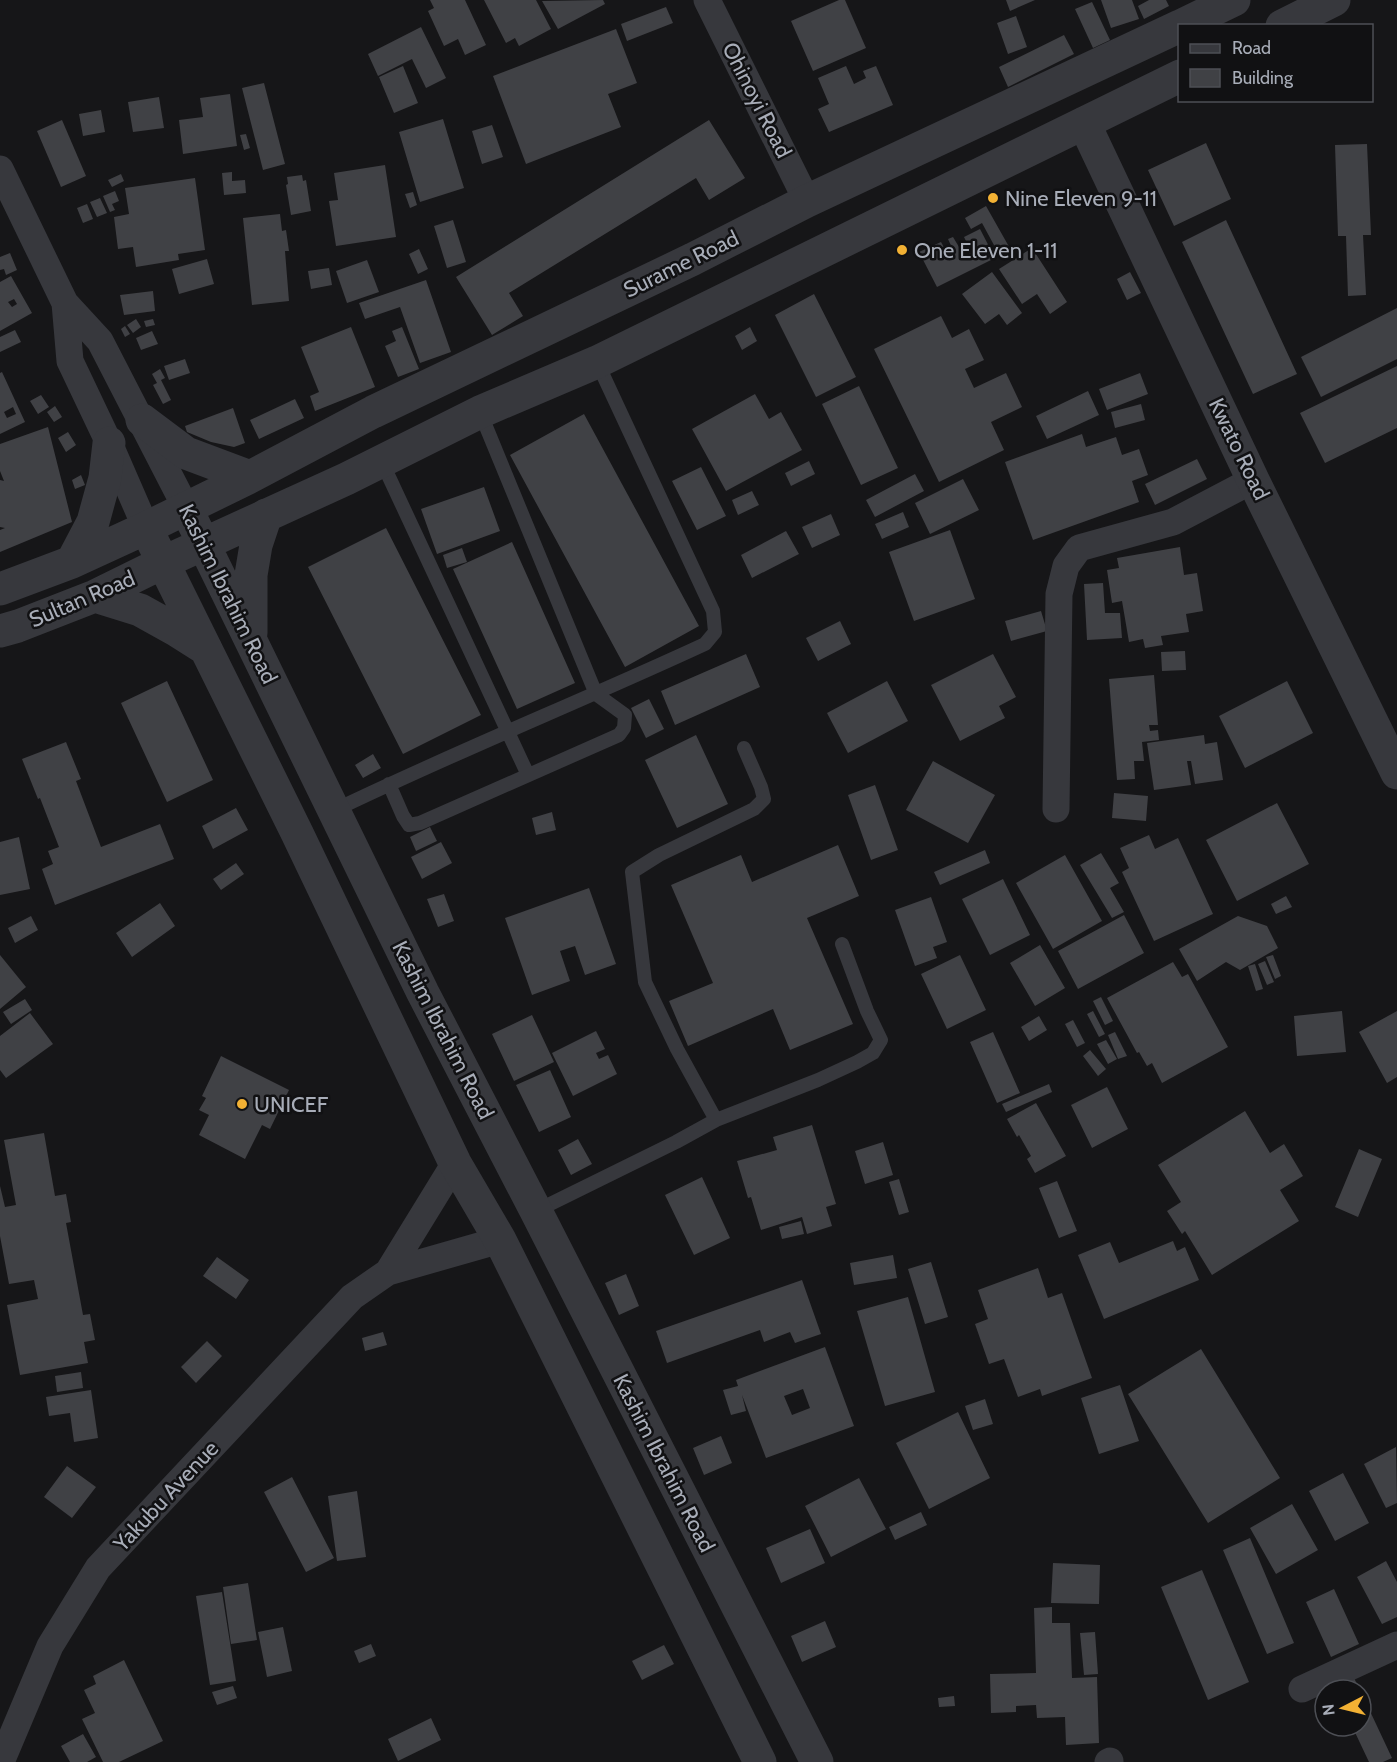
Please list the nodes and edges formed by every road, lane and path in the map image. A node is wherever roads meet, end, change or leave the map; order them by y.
1 (707, 0) edge
2 (1234, 0) edge
3 (1334, 0) edge
4 (1184, 24) edge
5 (1286, 24) edge
6 (1178, 27) edge
7 (1178, 76) edge
8 (1084, 123) junction
9 (0, 169) edge
10 (807, 201) junction
11 (65, 303) junction
12 (597, 362) junction
13 (480, 412) junction
14 (142, 420) junction
15 (109, 443) junction
16 (382, 460) junction
17 (250, 477) junction
18 (1253, 480) junction
19 (186, 508) junction
20 (266, 515) junction
21 (146, 528) junction
22 (204, 544) junction
23 (72, 562) junction
24 (162, 563) junction
25 (0, 589) edge
26 (94, 596) junction
27 (0, 631) edge
28 (250, 641) junction
29 (206, 649) junction
30 (596, 694) junction
31 (509, 730) junction
32 (744, 748) dead end
33 (1397, 773) edge
34 (528, 775) junction
35 (389, 784) junction
36 (1056, 809) dead end
37 (335, 810) junction
38 (842, 944) dead end
39 (716, 1120) junction
40 (455, 1163) junction
41 (537, 1211) junction
42 (500, 1240) junction
43 (388, 1272) junction
44 (1397, 1645) edge
45 (774, 1678) junction
46 (1302, 1689) dead end
47 (731, 1702) junction
48 (1, 1762) edge
49 (760, 1762) edge
50 (816, 1762) edge

1 - 10 street, Ohinoyi Road
2 - 4 street, Surame Road
3 - 5 street
6 - 10 street, Surame Road
7 - 8 street
8 - 12 street
8 - 18 street, Kwato Road
9 - 11 street, Kashim Ibrahim Road
10 - 17 street, Surame Road
11 - 14 street, Kashim Ibrahim Road
11 - 15 street, Kashim Ibrahim Road
12 - 13 street
12 - 30 lane
13 - 16 street
13 - 30 lane
14 - 17 street
14 - 19 street, Kashim Ibrahim Road
15 - 21 street, Kashim Ibrahim Road
15 - 23 street
16 - 20 street
16 - 31 lane
17 - 19 street, Surame Road
18 - 33 street, Kwato Road
18 - 36 street
19 - 21 street, Sultan Road
19 - 22 street, Kashim Ibrahim Road
20 - 22 street
20 - 28 street
21 - 23 street, Sultan Road
21 - 24 street, Kashim Ibrahim Road
22 - 24 street, Sultan Road
22 - 28 street, Kashim Ibrahim Road
23 - 25 street, Sultan Road
24 - 26 street, Sultan Road
24 - 29 street, Kashim Ibrahim Road
26 - 27 street, Sultan Road
26 - 29 street
28 - 37 street, Kashim Ibrahim Road
29 - 40 street, Kashim Ibrahim Road
30 - 31 lane
30 - 34 lane
31 - 34 lane
31 - 35 lane
32 - 39 lane
34 - 35 lane
35 - 37 lane
37 - 41 street, Kashim Ibrahim Road
38 - 39 lane
39 - 41 lane
40 - 42 street, Kashim Ibrahim Road
40 - 43 street, Yakubu Avenue
41 - 45 street, Kashim Ibrahim Road
42 - 43 street, Yakubu Avenue
42 - 47 street, Kashim Ibrahim Road
43 - 48 street, Yakubu Avenue
44 - 46 street
45 - 47 street
45 - 50 street, Kashim Ibrahim Road
47 - 49 street, Kashim Ibrahim Road

